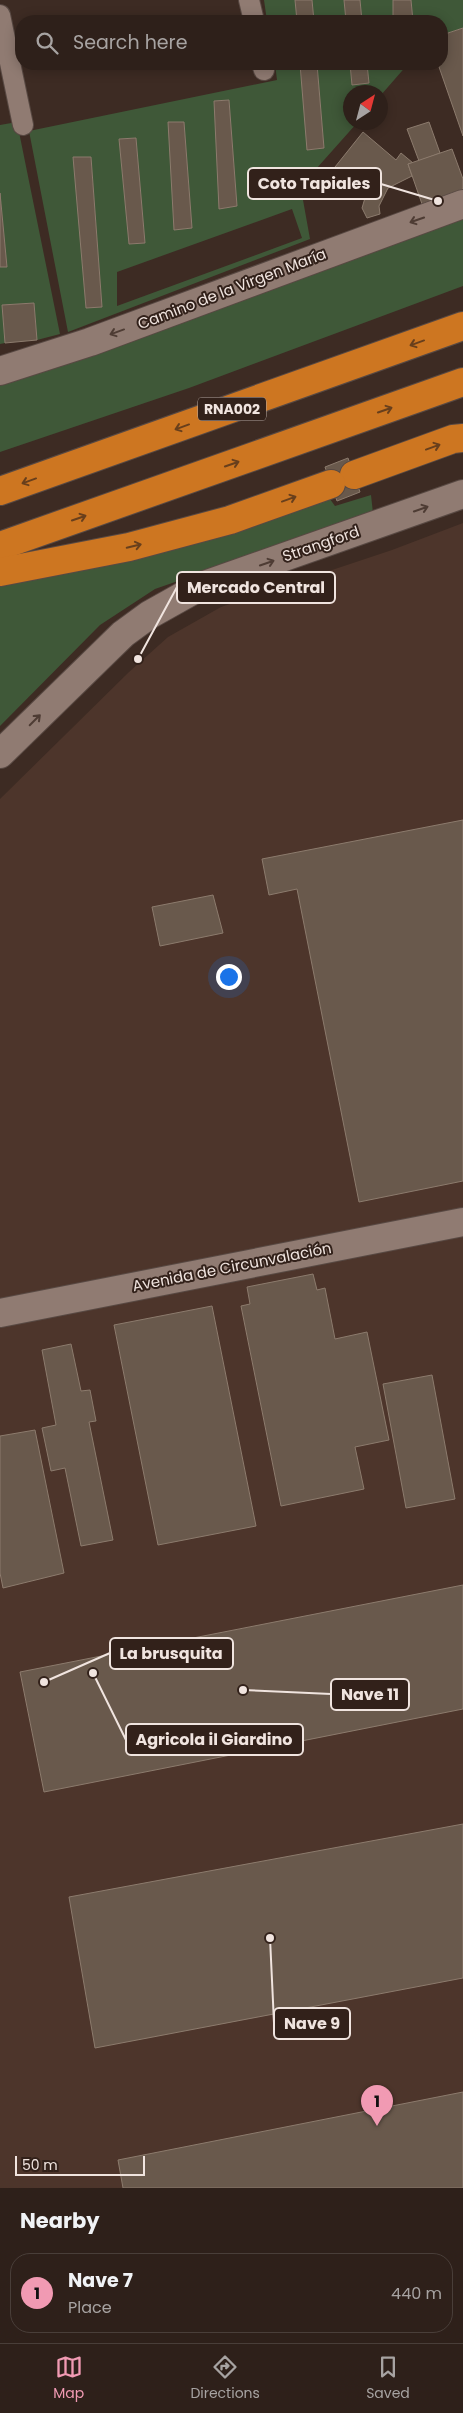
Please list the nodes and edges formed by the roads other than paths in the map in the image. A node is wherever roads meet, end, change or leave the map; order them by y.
1 (250, 0) edge
2 (0, 15) edge
3 (253, 15) edge
4 (23, 125) dead end
5 (463, 204) edge
6 (463, 326) edge
7 (0, 371) edge
8 (463, 382) edge
9 (463, 438) edge
10 (0, 492) edge
11 (463, 494) edge
12 (0, 546) edge
13 (0, 572) edge
14 (0, 754) edge
15 (463, 1222) edge
16 (0, 1313) edge

1 - 3 street
2 - 4 street
5 -> 7 street, Camino de la Virgen María
6 -> 10 highway, RNA002
12 -> 8 highway
13 -> 9 highway
14 -> 11 street, Strangford
15 - 16 street, Avenida de Circunvalación

